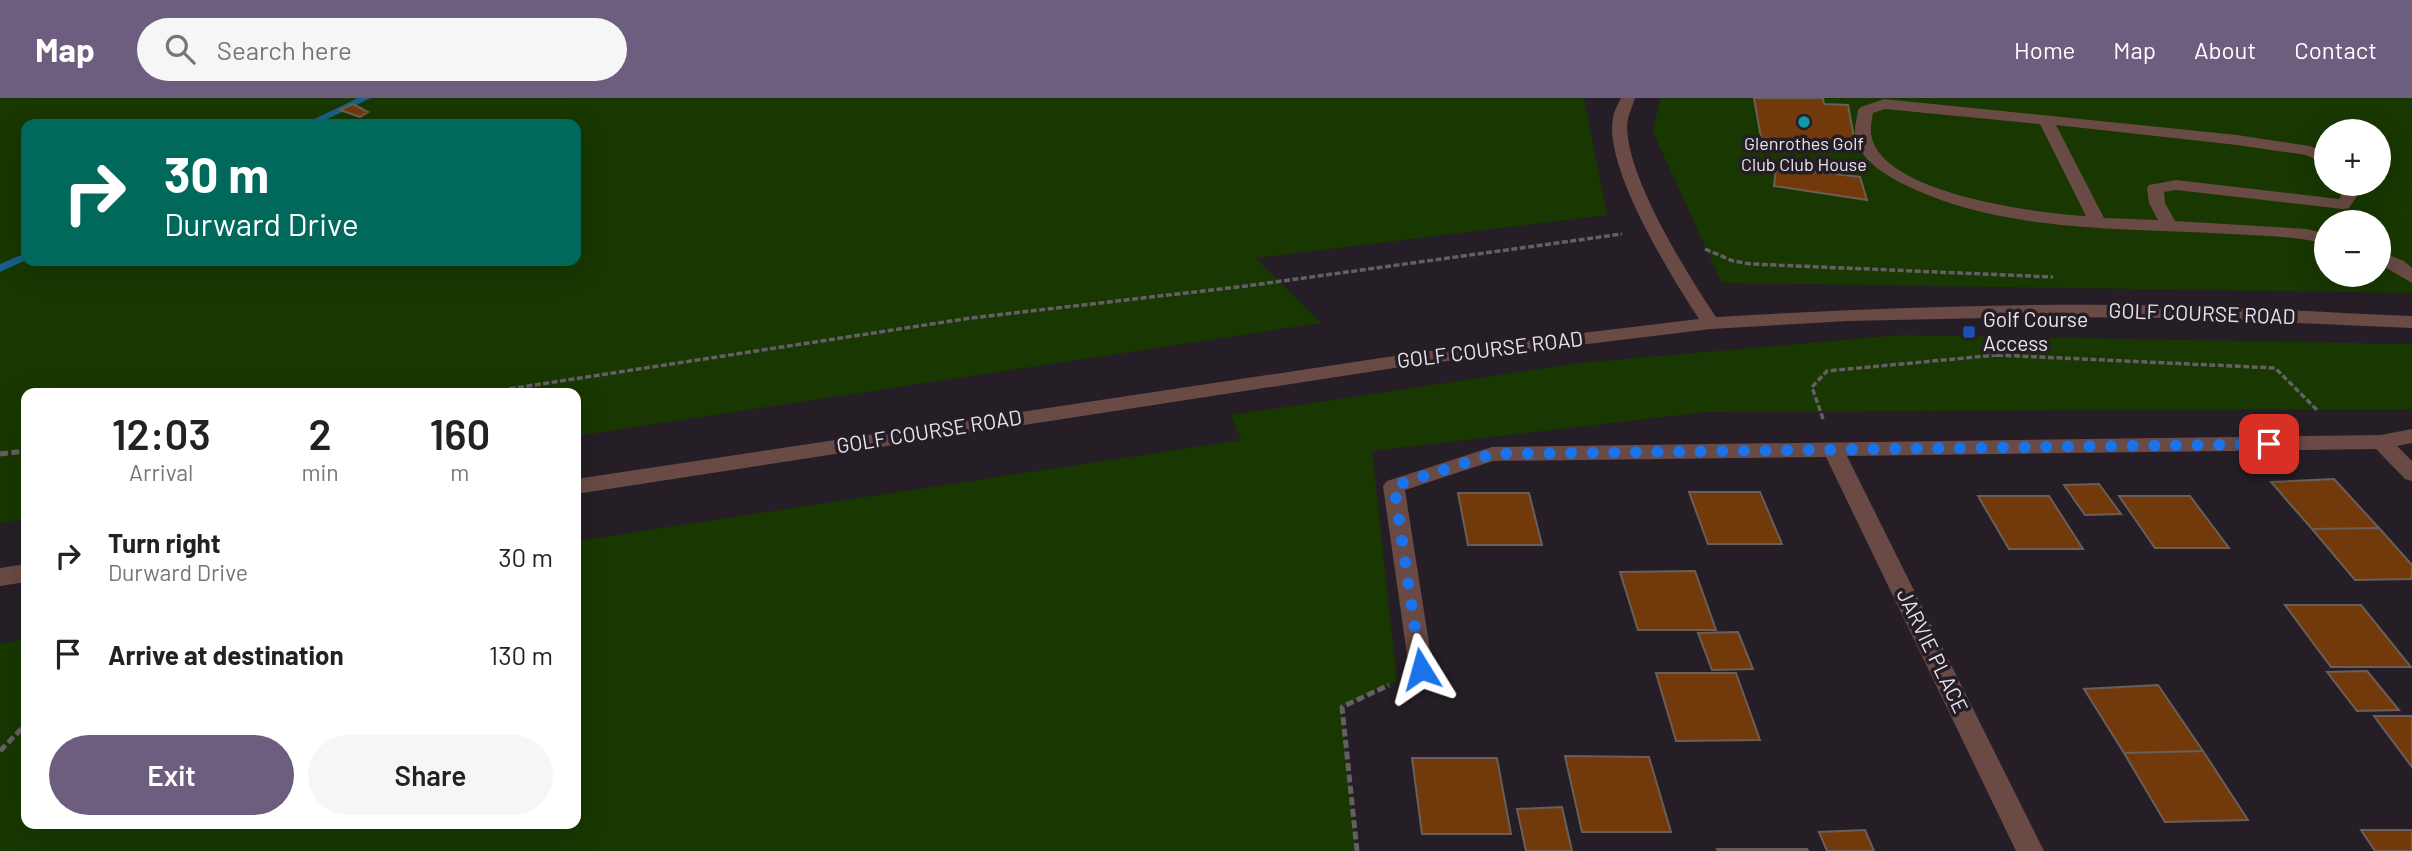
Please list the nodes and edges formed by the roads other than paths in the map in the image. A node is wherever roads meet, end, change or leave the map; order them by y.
1 (1628, 98) edge
2 (1914, 102) edge
3 (2045, 119) junction
4 (2314, 153) edge
5 (2349, 196) edge
6 (2097, 221) junction
7 (2169, 225) junction
8 (2314, 238) edge
9 (2391, 262) edge
10 (2412, 278) edge
11 (2412, 322) edge
12 (1711, 323) junction
13 (2412, 436) edge
14 (2381, 442) junction
15 (1834, 451) junction
16 (2412, 474) edge
17 (581, 486) edge
18 (21, 574) edge
19 (0, 577) edge
20 (1421, 669) road end
21 (2030, 851) edge

1 - 12 street
2 - 3 street
2 - 6 street
3 - 4 street
3 - 6 street
5 - 7 street
6 - 7 street
7 - 8 street
9 - 10 street
11 - 12 street, GOLF COURSE ROAD
12 - 17 street, GOLF COURSE ROAD
13 - 14 street
14 - 15 street
14 - 16 street
15 - 20 street
15 - 21 street, JARVIE PLACE
18 - 19 street

